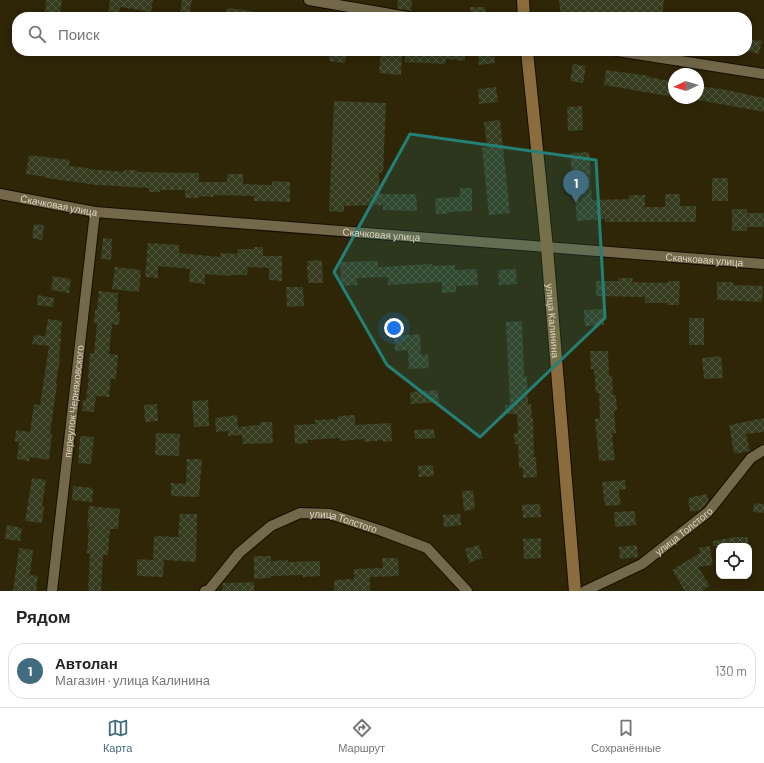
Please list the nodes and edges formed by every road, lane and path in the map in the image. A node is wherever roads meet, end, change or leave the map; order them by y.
1 (309, 0) edge
2 (523, 0) edge
3 (379, 12) edge
4 (524, 12) edge
5 (528, 56) edge
6 (649, 56) edge
7 (764, 74) edge
8 (0, 194) edge
9 (95, 212) junction
10 (547, 248) junction
11 (764, 264) edge
12 (764, 450) edge
13 (52, 591) edge
14 (205, 591) edge
15 (466, 591) edge
16 (575, 591) edge
17 (585, 591) edge

1 - 3 street
2 - 4 main road
5 - 10 main road, улица Калинина
6 - 7 street
8 - 9 street, Скачковая улица
9 - 10 street, Скачковая улица
9 - 13 street, переулок Черняховского
10 - 11 street, Скачковая улица
10 - 16 main road, улица Калинина
12 - 17 street, улица Толстого
14 - 15 street, улица Толстого

